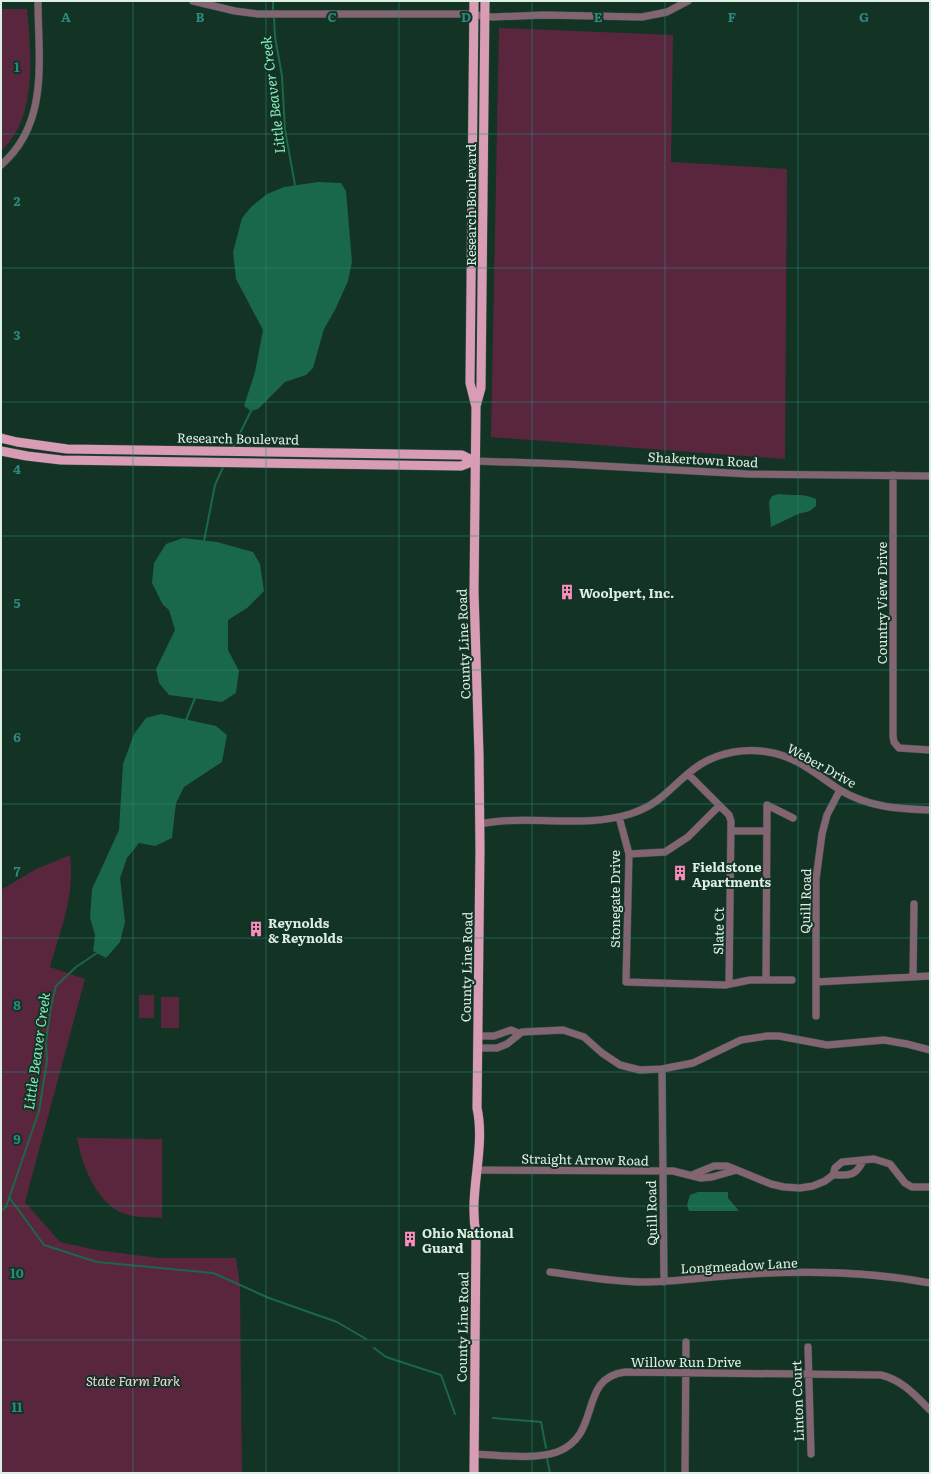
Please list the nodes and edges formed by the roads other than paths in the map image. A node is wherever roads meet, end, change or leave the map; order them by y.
1 (38, 1) edge
2 (193, 1) edge
3 (474, 1) edge
4 (485, 1) edge
5 (688, 1) edge
6 (474, 15) junction
7 (485, 16) junction
8 (1, 165) edge
9 (472, 248) junction
10 (483, 248) junction
11 (476, 407) junction
12 (1, 438) edge
13 (1, 451) edge
14 (474, 461) junction
15 (893, 475) junction
16 (930, 476) edge
17 (930, 750) edge
18 (689, 774) junction
19 (840, 790) junction
20 (719, 806) junction
21 (930, 810) edge
22 (619, 817) junction
23 (794, 818) dead end
24 (480, 824) junction
25 (732, 831) junction
26 (767, 831) junction
27 (629, 854) junction
28 (914, 904) dead end
29 (930, 976) edge
30 (913, 977) junction
31 (766, 980) junction
32 (792, 980) dead end
33 (816, 982) junction
34 (729, 984) junction
35 (816, 1016) dead end
36 (518, 1033) junction
37 (478, 1036) junction
38 (478, 1048) junction
39 (930, 1050) edge
40 (662, 1069) junction
41 (863, 1161) junction
42 (477, 1170) junction
43 (663, 1172) junction
44 (832, 1175) junction
45 (930, 1187) edge
46 (550, 1272) dead end
47 (664, 1282) junction
48 (930, 1283) edge
49 (686, 1342) dead end
50 (808, 1347) dead end
51 (687, 1373) junction
52 (809, 1374) junction
53 (930, 1410) edge
54 (474, 1454) junction
55 (811, 1454) dead end
56 (474, 1473) edge
57 (685, 1473) edge

1 - 8 street
2 - 6 street
3 - 6 main road, Research Boulevard
4 - 7 main road, Research Boulevard
5 - 7 street
6 - 7 street
6 - 9 main road, Research Boulevard
7 - 10 main road, Research Boulevard
9 - 10 main road
9 - 11 main road, Research Boulevard
10 - 11 main road, Research Boulevard
11 - 14 main road, Research Boulevard
12 - 14 main road, Research Boulevard
13 - 14 main road, Research Boulevard
14 - 15 street, Shakertown Road
14 - 24 main road, County Line Road
15 - 16 street, Shakertown Road
15 - 17 street, Country View Drive
18 - 19 street, Weber Drive
18 - 20 street, Slate Ct
18 - 22 street, Weber Drive
19 - 21 street, Weber Drive
19 - 33 street, Quill Road
20 - 25 street, Slate Ct
20 - 27 street
22 - 24 street, Weber Drive
22 - 27 street, Stonegate Drive
23 - 26 street
24 - 37 main road, County Line Road
25 - 26 street
25 - 34 street, Slate Ct
26 - 31 street
27 - 34 street, Stonegate Drive
28 - 30 street
29 - 30 street
30 - 33 street
31 - 32 street
31 - 34 street
33 - 35 street, Quill Road
36 - 37 street
36 - 38 street
36 - 40 street
37 - 38 main road, County Line Road
38 - 42 main road, County Line Road
39 - 40 street
40 - 43 street, Quill Road
41 - 44 street, Straight Arrow Road
41 - 44 street
41 - 45 street, Straight Arrow Road
42 - 43 street, Straight Arrow Road
42 - 54 main road, County Line Road
43 - 44 street, Straight Arrow Road
43 - 47 street, Quill Road
46 - 47 street, Longmeadow Lane
47 - 48 street, Longmeadow Lane
49 - 51 street
50 - 52 street, Linton Court
51 - 52 street, Willow Run Drive
51 - 54 street, Willow Run Drive
51 - 57 street
52 - 53 street, Willow Run Drive
52 - 55 street, Linton Court
54 - 56 main road, County Line Road

